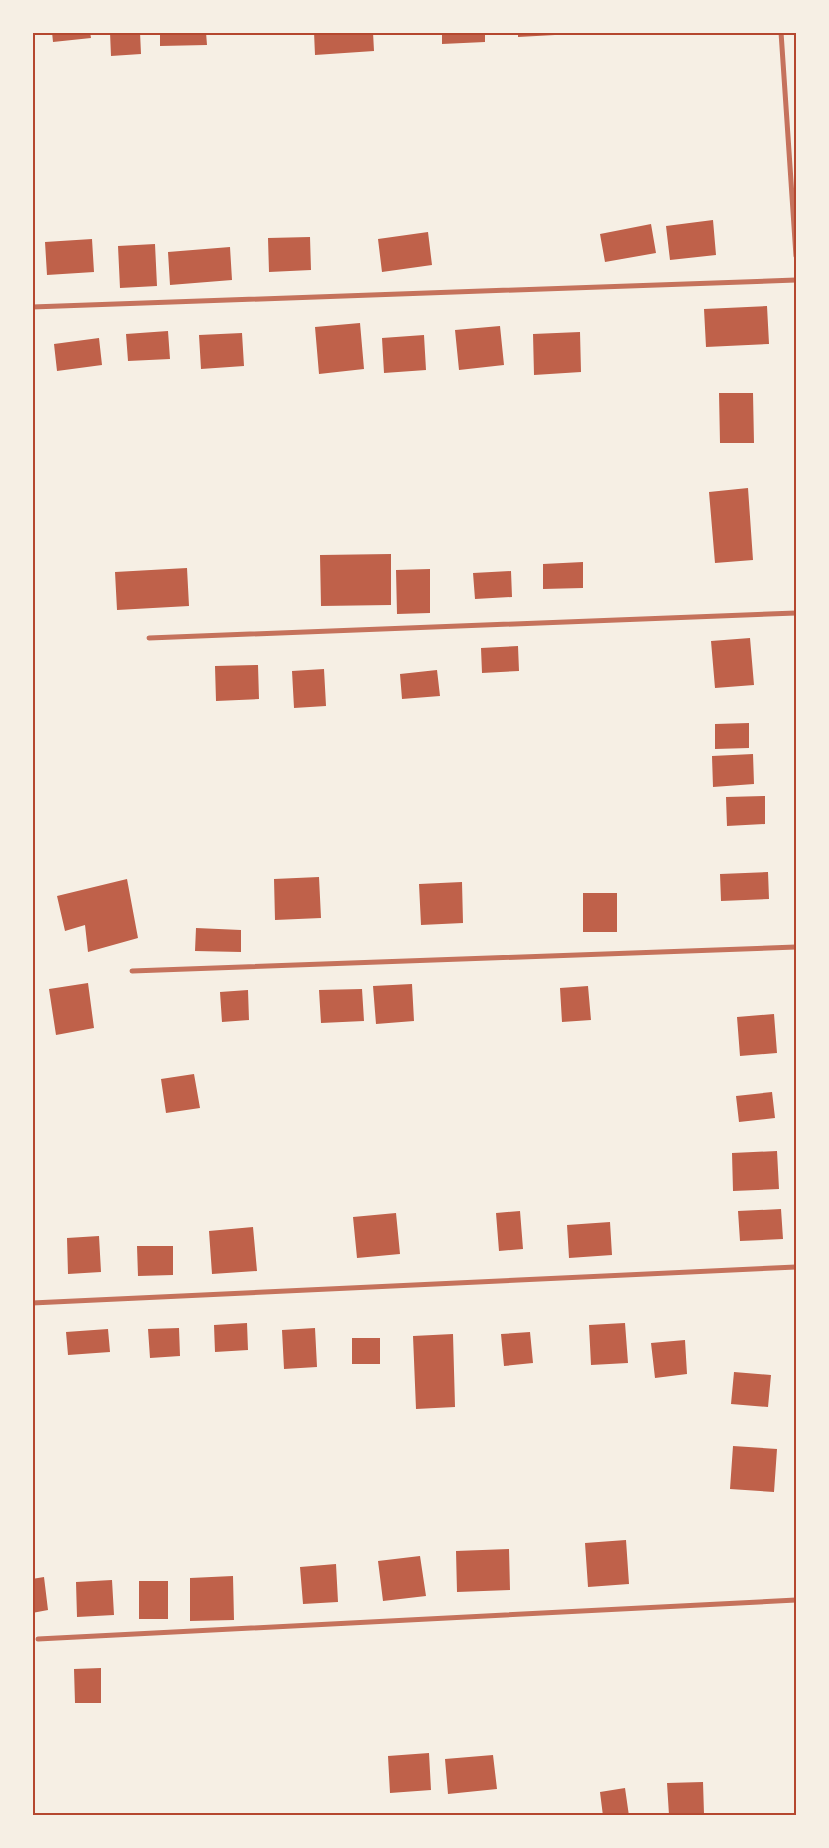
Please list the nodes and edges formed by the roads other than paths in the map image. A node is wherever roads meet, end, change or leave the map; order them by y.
1 (781, 32) edge
2 (796, 256) edge
3 (796, 280) edge
4 (32, 307) edge
5 (796, 613) edge
6 (149, 638) dead end
7 (796, 947) edge
8 (132, 970) dead end
9 (796, 1267) edge
10 (32, 1303) edge
11 (796, 1600) edge
12 (38, 1639) dead end

1 - 2 street
3 - 4 street
5 - 6 street
7 - 8 street
9 - 10 street
11 - 12 street

